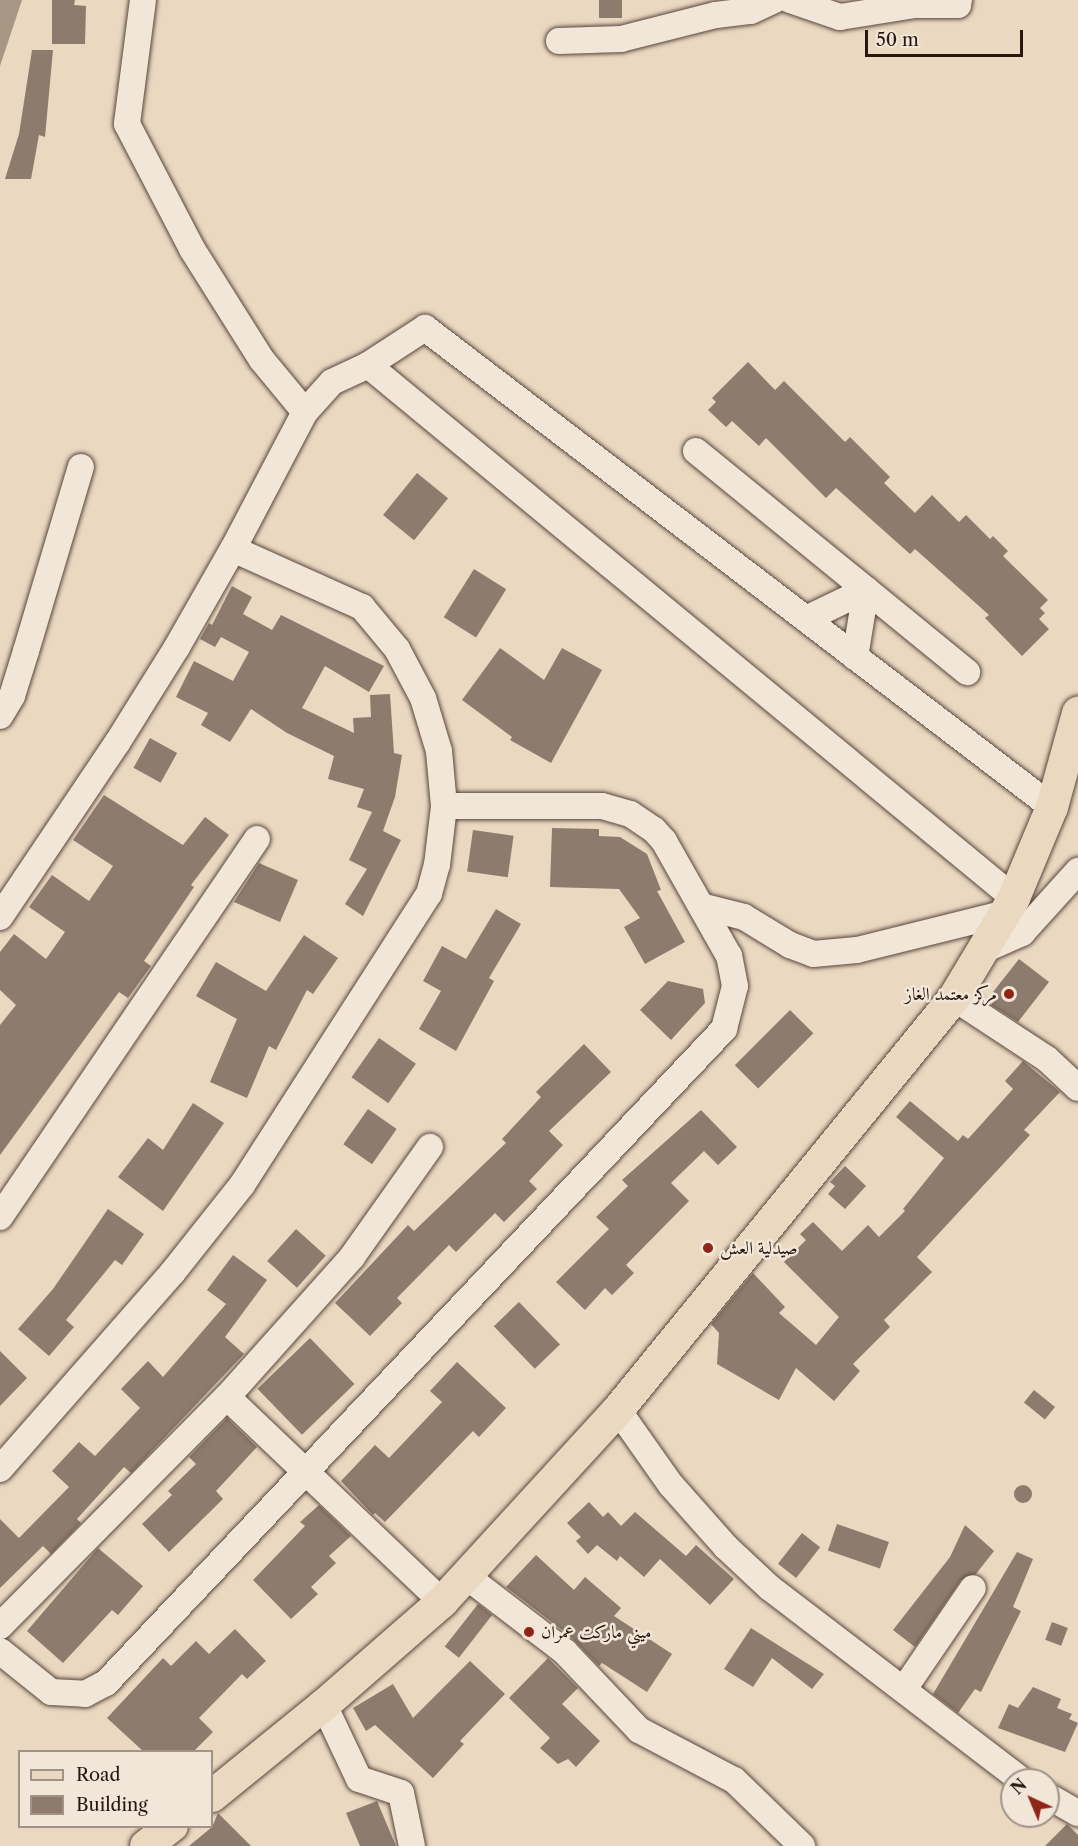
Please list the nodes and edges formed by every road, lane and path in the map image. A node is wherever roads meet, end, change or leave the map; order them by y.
1 (143, 0) edge
2 (775, 0) edge
3 (790, 0) edge
4 (959, 0) edge
5 (701, 9) edge
6 (559, 41) dead end
7 (368, 365) junction
8 (305, 412) junction
9 (696, 451) dead end
10 (81, 467) dead end
11 (233, 549) junction
12 (866, 590) junction
13 (806, 619) junction
14 (855, 657) junction
15 (967, 672) dead end
16 (1078, 713) edge
17 (0, 716) edge
18 (444, 806) junction
19 (1053, 807) junction
20 (257, 839) dead end
21 (1078, 871) edge
22 (700, 906) junction
23 (1008, 906) junction
24 (0, 917) edge
25 (984, 950) junction
26 (954, 998) junction
27 (1078, 1088) edge
28 (430, 1147) dead end
29 (0, 1217) edge
30 (227, 1396) junction
31 (618, 1410) junction
32 (0, 1469) edge
33 (305, 1475) junction
34 (466, 1576) junction
35 (974, 1588) dead end
36 (442, 1602) junction
37 (0, 1626) edge
38 (0, 1651) edge
39 (904, 1689) junction
40 (324, 1706) junction
41 (1006, 1768) edge
42 (213, 1795) edge
43 (1060, 1803) edge
44 (1078, 1813) edge
45 (171, 1828) edge
46 (146, 1846) edge
47 (412, 1846) edge
48 (802, 1846) edge

1 - 8 street
2 - 5 street
3 - 4 street
5 - 6 street
7 - 8 street
7 - 13 street
7 - 23 street
8 - 11 street
9 - 12 street
10 - 17 street
11 - 18 street
11 - 24 street
12 - 13 street
12 - 14 street
12 - 15 street
13 - 14 street
14 - 19 street
16 - 19 main road
18 - 22 street
18 - 32 street
19 - 23 main road
20 - 29 street
21 - 25 street
22 - 23 street
22 - 33 street
23 - 25 main road
25 - 26 main road
26 - 27 street
26 - 31 main road
28 - 30 street
30 - 33 street
30 - 37 street
31 - 34 main road
31 - 39 street
33 - 36 street
33 - 38 street
34 - 36 main road
34 - 48 street
35 - 39 street
36 - 40 main road
39 - 41 street
40 - 42 main road
40 - 47 street
43 - 44 street
45 - 46 main road

